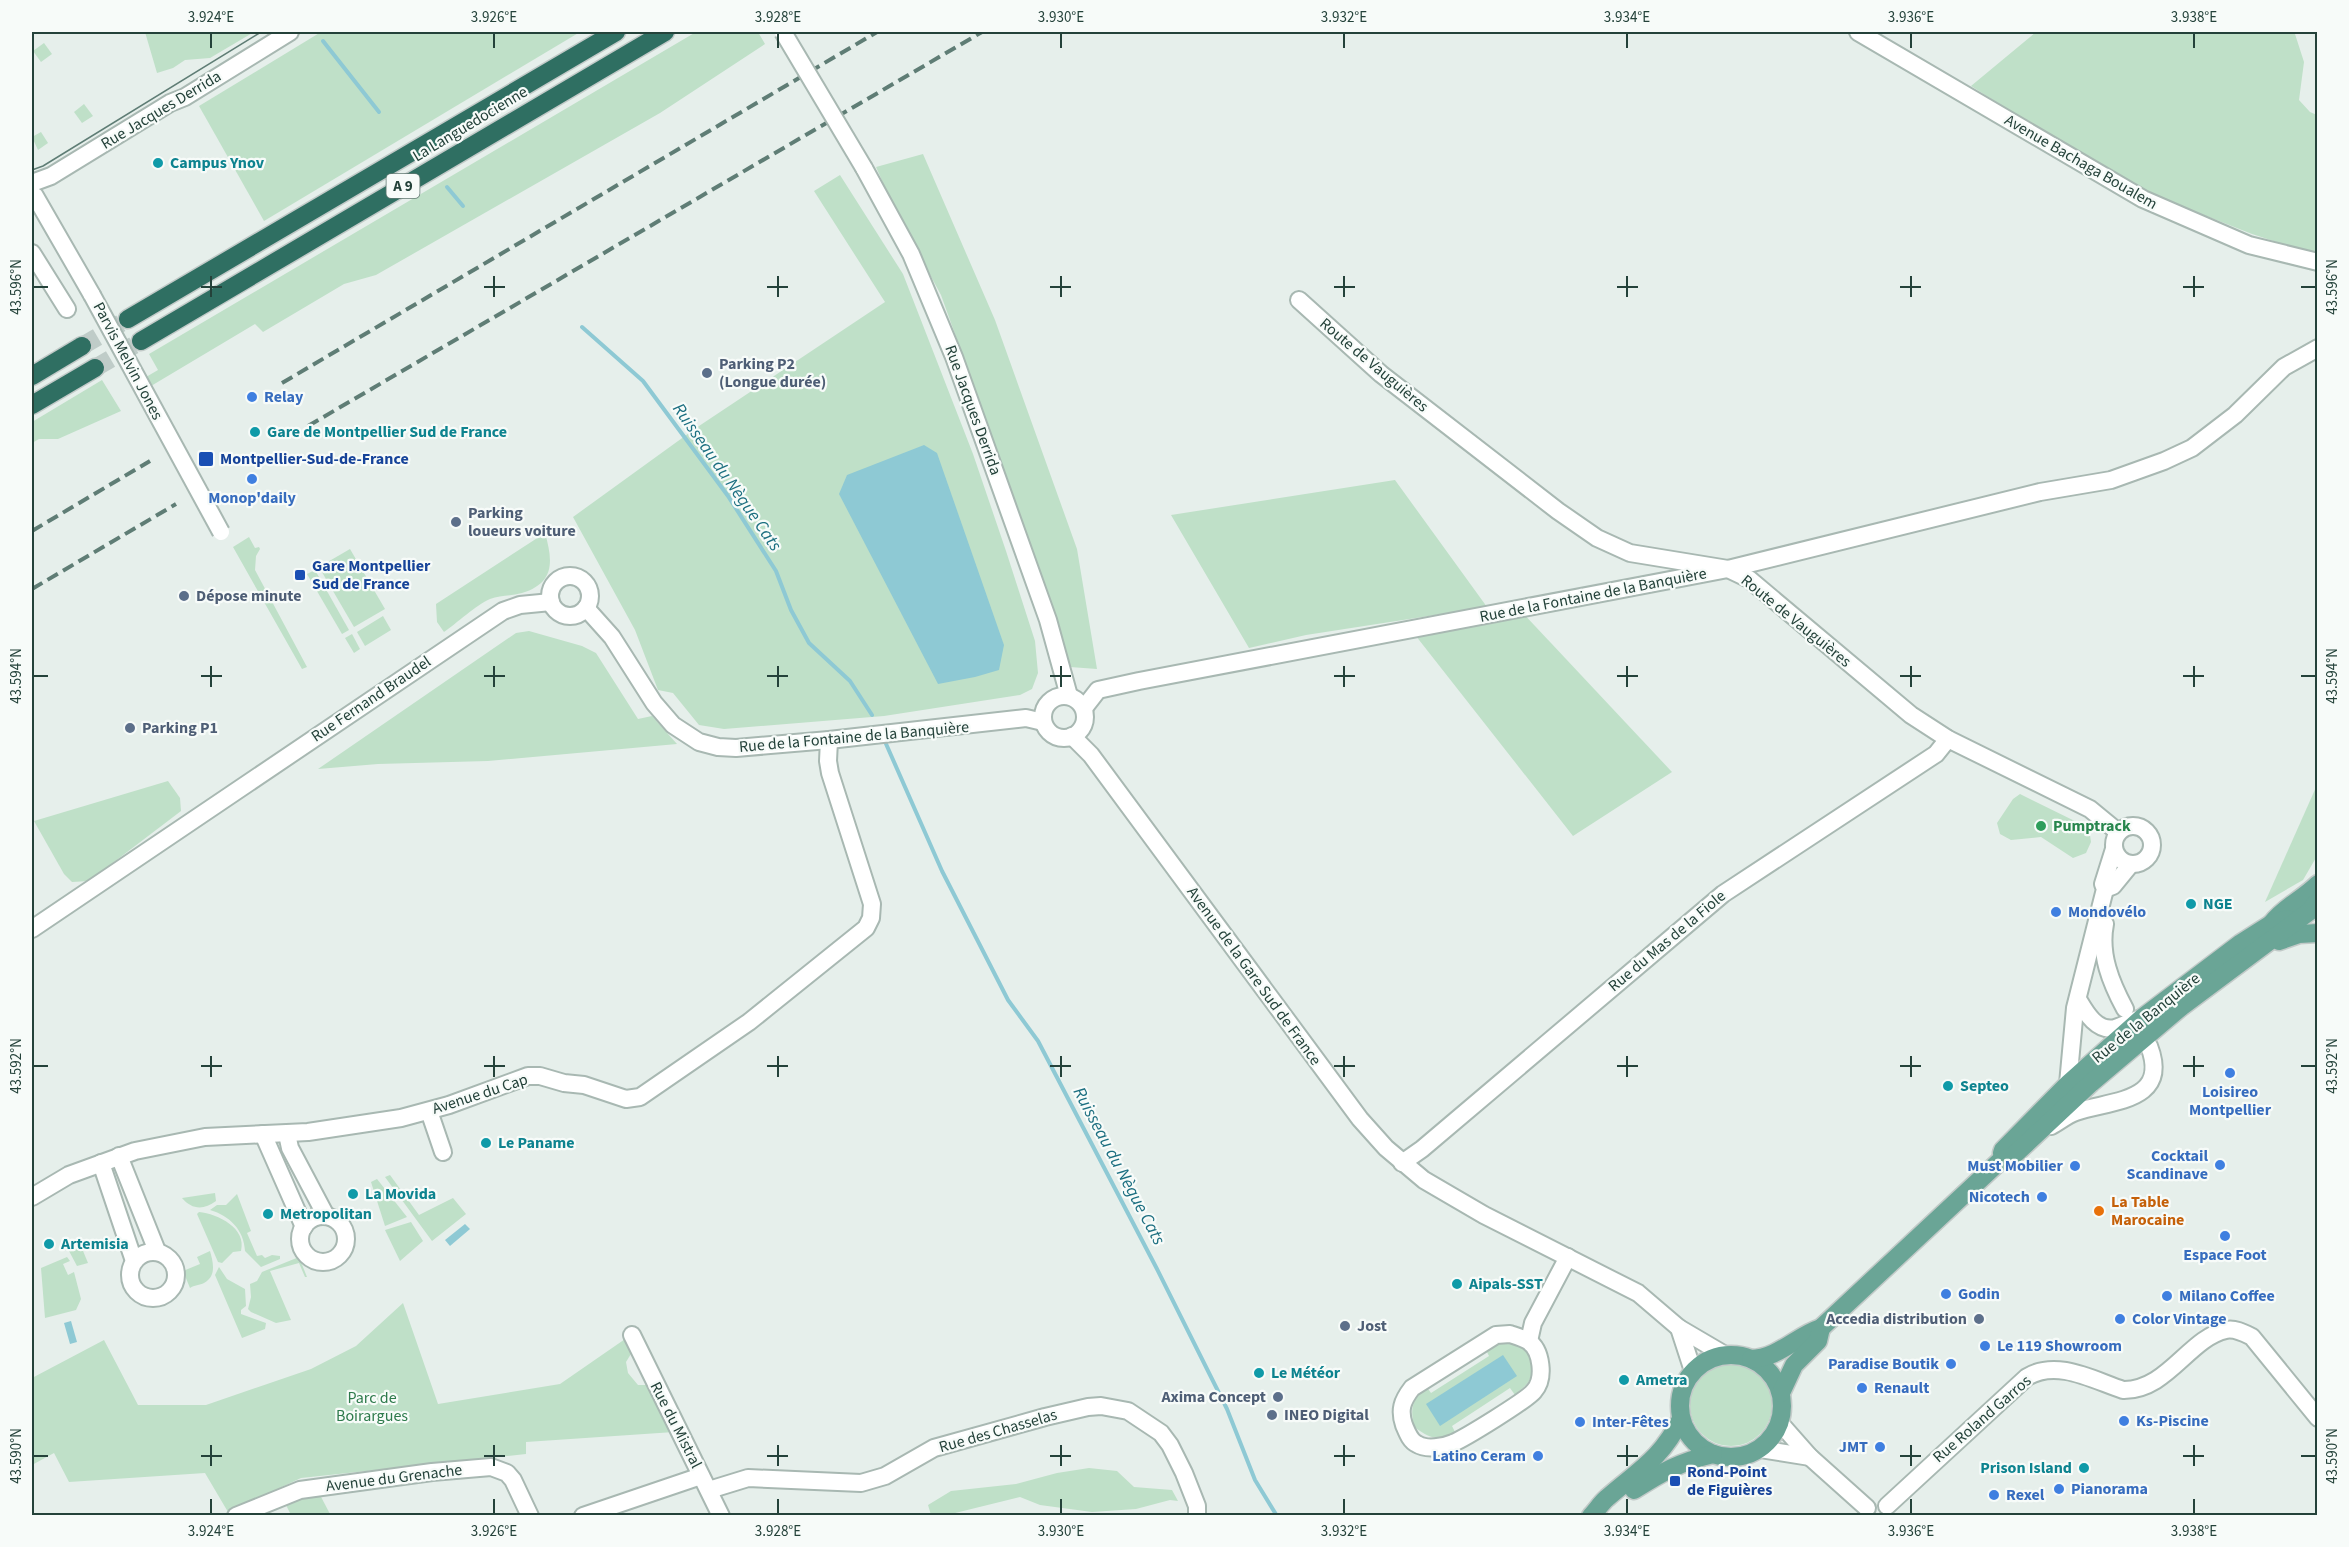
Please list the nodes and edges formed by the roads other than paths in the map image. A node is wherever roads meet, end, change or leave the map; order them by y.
1 (290, 32) edge
2 (616, 32) edge
3 (664, 32) edge
4 (783, 32) edge
5 (1858, 32) edge
6 (58, 182) dead end
7 (33, 187) edge
8 (32, 253) edge
9 (2318, 262) edge
10 (1299, 300) dead end
11 (67, 309) dead end
12 (128, 319) tunnel mouth
13 (141, 340) tunnel mouth
14 (82, 346) tunnel mouth
15 (2318, 348) edge
16 (95, 368) tunnel mouth
17 (32, 376) edge
18 (32, 405) edge
19 (221, 532) dead end
20 (1728, 569) junction
21 (551, 602) junction
22 (586, 608) junction
23 (1052, 706) junction
24 (1084, 708) junction
25 (1077, 732) junction
26 (1948, 739) junction
27 (829, 740) junction
28 (2118, 832) junction
29 (2114, 849) junction
30 (2131, 864) junction
31 (2318, 884) edge
32 (2103, 897) junction
33 (2316, 903) edge
34 (32, 929) edge
35 (2270, 932) junction
36 (2318, 933) edge
37 (2079, 1000) junction
38 (2125, 1009) dead end
39 (2142, 1018) junction
40 (2091, 1020) junction
41 (2074, 1021) junction
42 (2149, 1047) dead end
43 (2068, 1084) junction
44 (429, 1111) junction
45 (2047, 1125) junction
46 (263, 1134) junction
47 (287, 1134) junction
48 (443, 1152) dead end
49 (119, 1156) junction
50 (2001, 1160) junction
51 (101, 1163) junction
52 (1402, 1163) junction
53 (32, 1197) edge
54 (326, 1216) junction
55 (304, 1227) junction
56 (157, 1251) junction
57 (1568, 1257) junction
58 (134, 1261) junction
59 (1679, 1328) junction
60 (1821, 1328) junction
61 (632, 1335) dead end
62 (1528, 1341) junction
63 (1725, 1355) junction
64 (1751, 1359) junction
65 (1693, 1371) junction
66 (1781, 1393) junction
67 (2318, 1418) edge
68 (1681, 1419) junction
69 (1780, 1423) junction
70 (1760, 1449) junction
71 (1713, 1454) junction
72 (1810, 1457) junction
73 (705, 1483) junction
74 (1890, 1511) edge
75 (1595, 1512) edge
76 (1865, 1512) edge
77 (236, 1515) edge
78 (530, 1515) edge
79 (583, 1515) edge
80 (721, 1515) edge
81 (1197, 1515) edge

1 - 7 street, Rue Jacques Derrida
2 - 12 highway, La Languedocienne / A 9
3 - 13 highway, La Languedocienne / A 9
4 - 23 street, Rue Jacques Derrida, bridge
5 - 9 street, Avenue Bachaga Boualem
6 - 7 street
7 - 19 street, Parvis Melvin Jones, bridge
8 - 11 street, Parvis Melvin Jones
10 - 20 street, Route de Vauguières
14 - 17 highway
15 - 20 street, Rue de la Fontaine de la Banquière
16 - 18 highway
20 - 24 street, Rue de la Fontaine de la Banquière
20 - 26 street, Route de Vauguières
21 - 22 street
21 - 22 street
21 - 34 street, Rue Fernand Braudel
22 - 27 street, Rue de la Fontaine de la Banquière
23 - 24 street
23 - 25 street
23 - 27 street, Rue de la Fontaine de la Banquière
24 - 25 street
25 - 52 street, Avenue de la Gare Sud de France
26 - 28 street, Route de Vauguières
26 - 52 street, Rue du Mas de la Fiole
27 - 44 street, Avenue du Cap
28 - 29 street
28 - 30 street
29 - 30 street
29 - 32 street
30 - 32 street
31 - 35 main road
32 - 37 street
32 - 38 street
33 - 35 main road, Rue de la Banquière
35 - 36 main road
35 - 39 main road, Rue de la Banquière
35 - 45 main road, Rue de la Banquière
37 - 40 street
37 - 41 street
39 - 40 street
39 - 43 main road, Rue de la Banquière
40 - 41 street
41 - 43 street
42 - 45 street
43 - 50 main road, Rue de la Banquière
44 - 47 street, Avenue du Cap
44 - 48 street
45 - 50 main road, Rue de la Banquière
46 - 47 street, Avenue du Cap
46 - 49 street, Avenue du Cap
46 - 55 street
47 - 54 street
49 - 51 street, Avenue du Cap
49 - 56 street
50 - 60 main road, Rue de la Banquière
51 - 53 street, Avenue du Cap
51 - 58 street
52 - 57 street, Avenue de la Gare Sud de France
54 - 55 street
54 - 55 street
56 - 58 street
56 - 58 street
57 - 59 street, Avenue de la Gare Sud de France
57 - 62 street
59 - 63 street, Avenue de la Gare Sud de France
59 - 65 street
60 - 64 main road, Rue de la Banquière
60 - 66 main road, Rue de la Banquière
61 - 73 street, Rue du Mistral
62 - 62 street
63 - 64 main road
63 - 65 main road
64 - 66 main road
65 - 68 main road
66 - 69 main road
67 - 74 street, Rue Roland Garros
68 - 71 main road
68 - 75 main road
69 - 70 main road
69 - 72 street
70 - 71 main road
70 - 72 street
71 - 75 main road
72 - 76 street
73 - 79 street
73 - 80 street, Rue du Mistral
73 - 81 street, Rue des Chasselas
74 - 76 street
77 - 78 street, Avenue du Grenache

